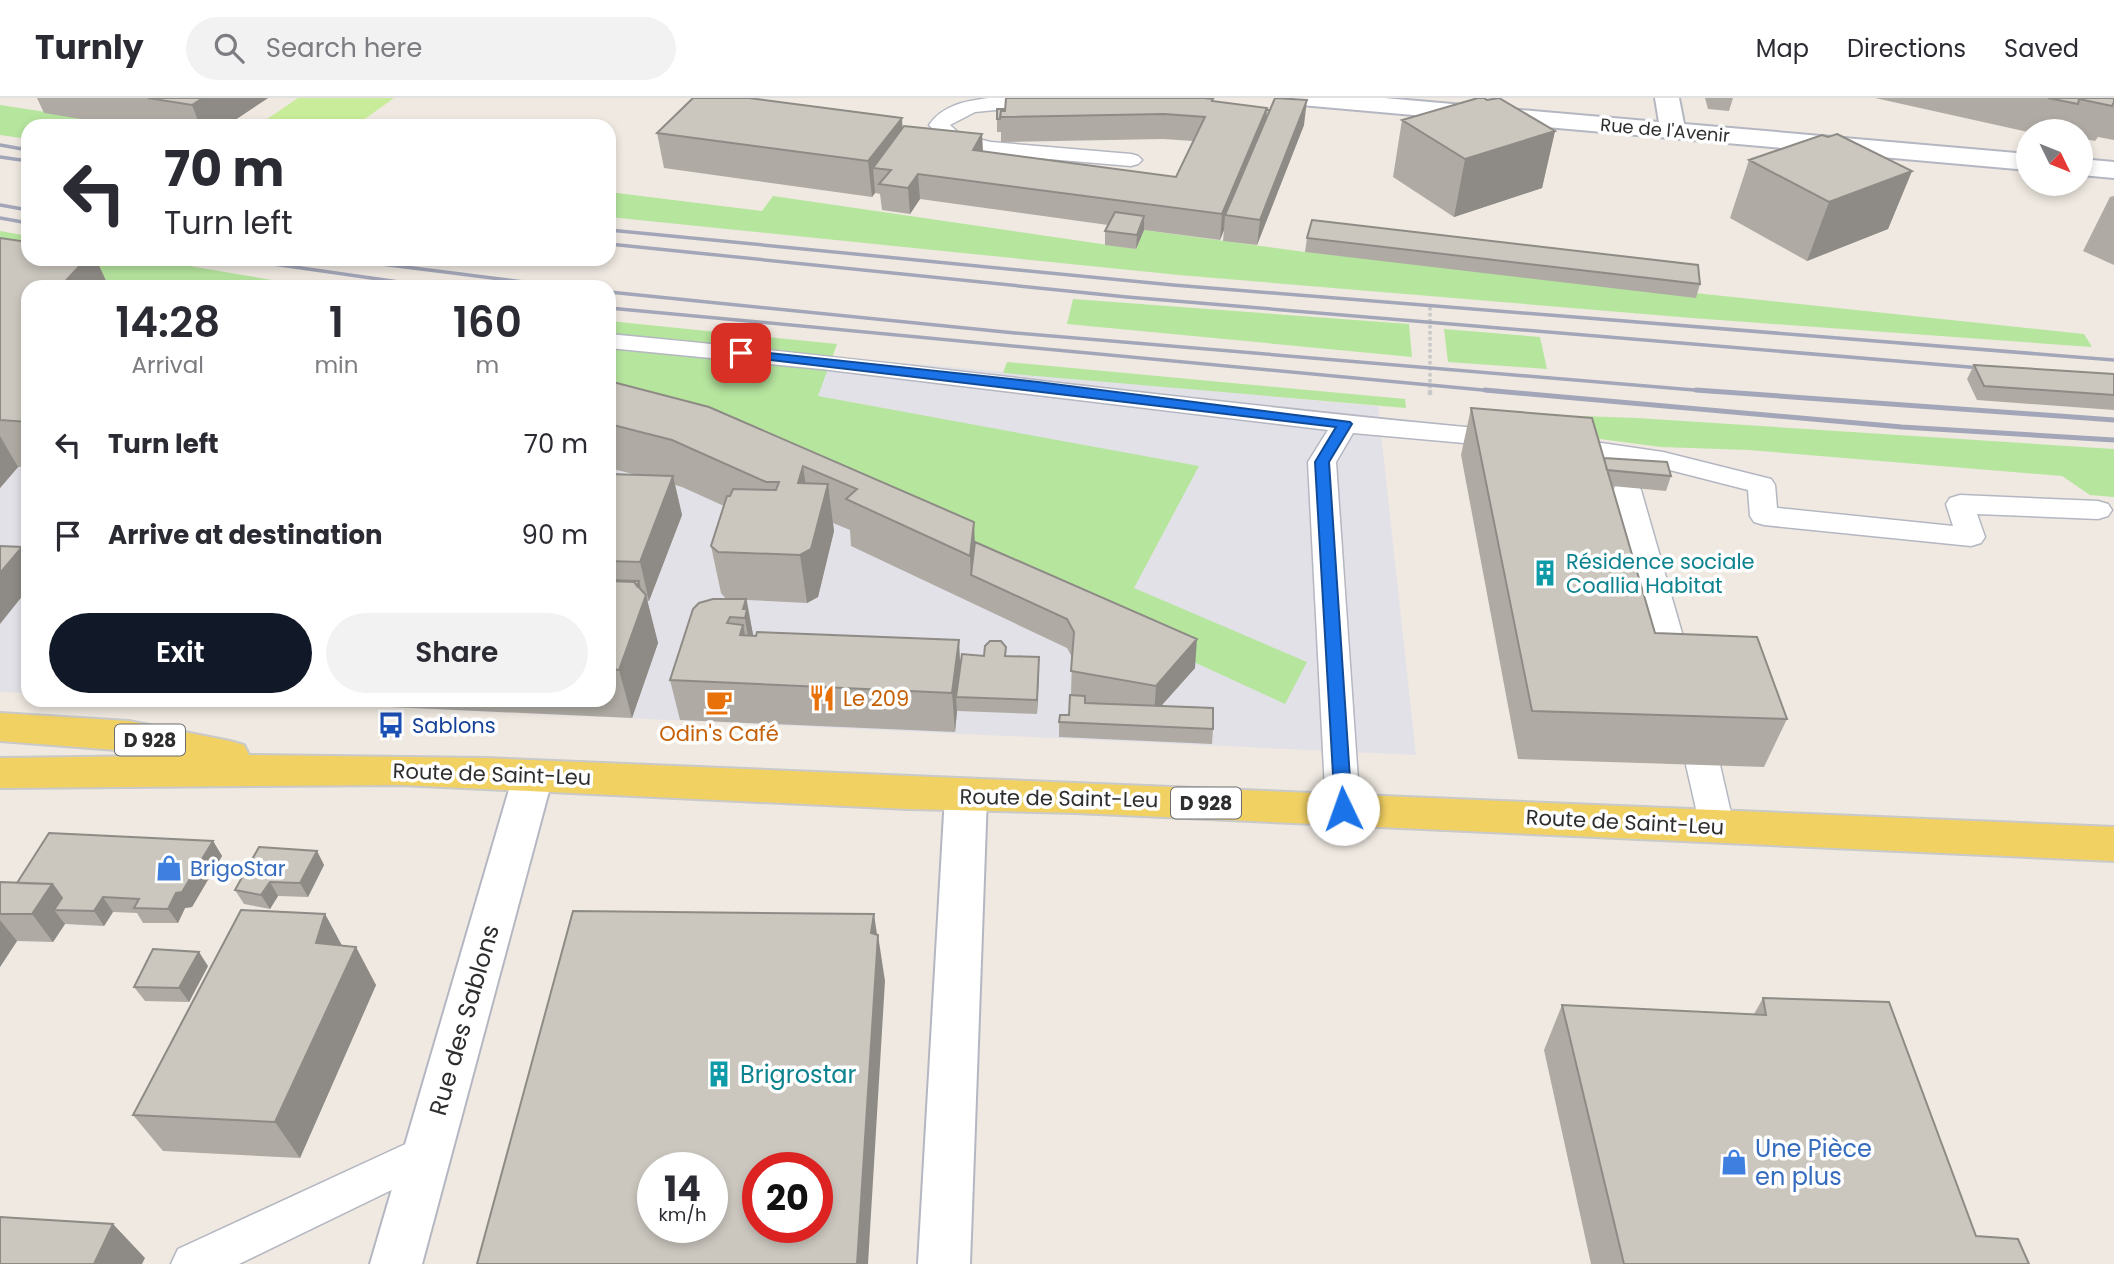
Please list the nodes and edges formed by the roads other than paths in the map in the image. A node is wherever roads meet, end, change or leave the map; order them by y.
1 (1056, 98) edge
2 (1301, 98) edge
3 (1667, 98) edge
4 (939, 125) junction
5 (913, 127) edge
6 (1673, 131) junction
7 (1131, 160) dead end
8 (2016, 161) edge
9 (2093, 168) edge
10 (2114, 170) edge
11 (616, 342) edge
12 (1345, 424) junction
13 (1627, 490) dead end
14 (2098, 510) dead end
15 (1680, 683) edge
16 (0, 727) edge
17 (1703, 765) dead end
18 (297, 770) junction
19 (0, 773) edge
20 (533, 776) junction
21 (966, 796) junction
22 (1343, 809) junction
23 (1717, 826) junction
24 (2114, 844) edge
25 (425, 1154) junction
26 (193, 1264) edge
27 (396, 1264) edge
28 (944, 1264) edge

1 - 4 lane
2 - 6 street, Rue de l'Avenir
3 - 6 street
4 - 5 lane
4 - 7 lane
6 - 8 street, Rue de l'Avenir
9 - 10 street
11 - 12 lane
12 - 14 lane
12 - 22 lane
13 - 15 lane
16 - 18 main road, Route de Saint-Leu / D 928
17 - 23 lane
18 - 19 main road, Route de Saint-Leu / D 928
18 - 20 main road, Route de Saint-Leu / D 928
20 - 21 main road, Route de Saint-Leu / D 928
20 - 25 street, Rue des Sablons
21 - 22 main road, Route de Saint-Leu / D 928
21 - 28 street
22 - 23 main road, Route de Saint-Leu / D 928
23 - 24 main road, Route de Saint-Leu / D 928
25 - 26 lane
25 - 27 street, Rue des Sablons

